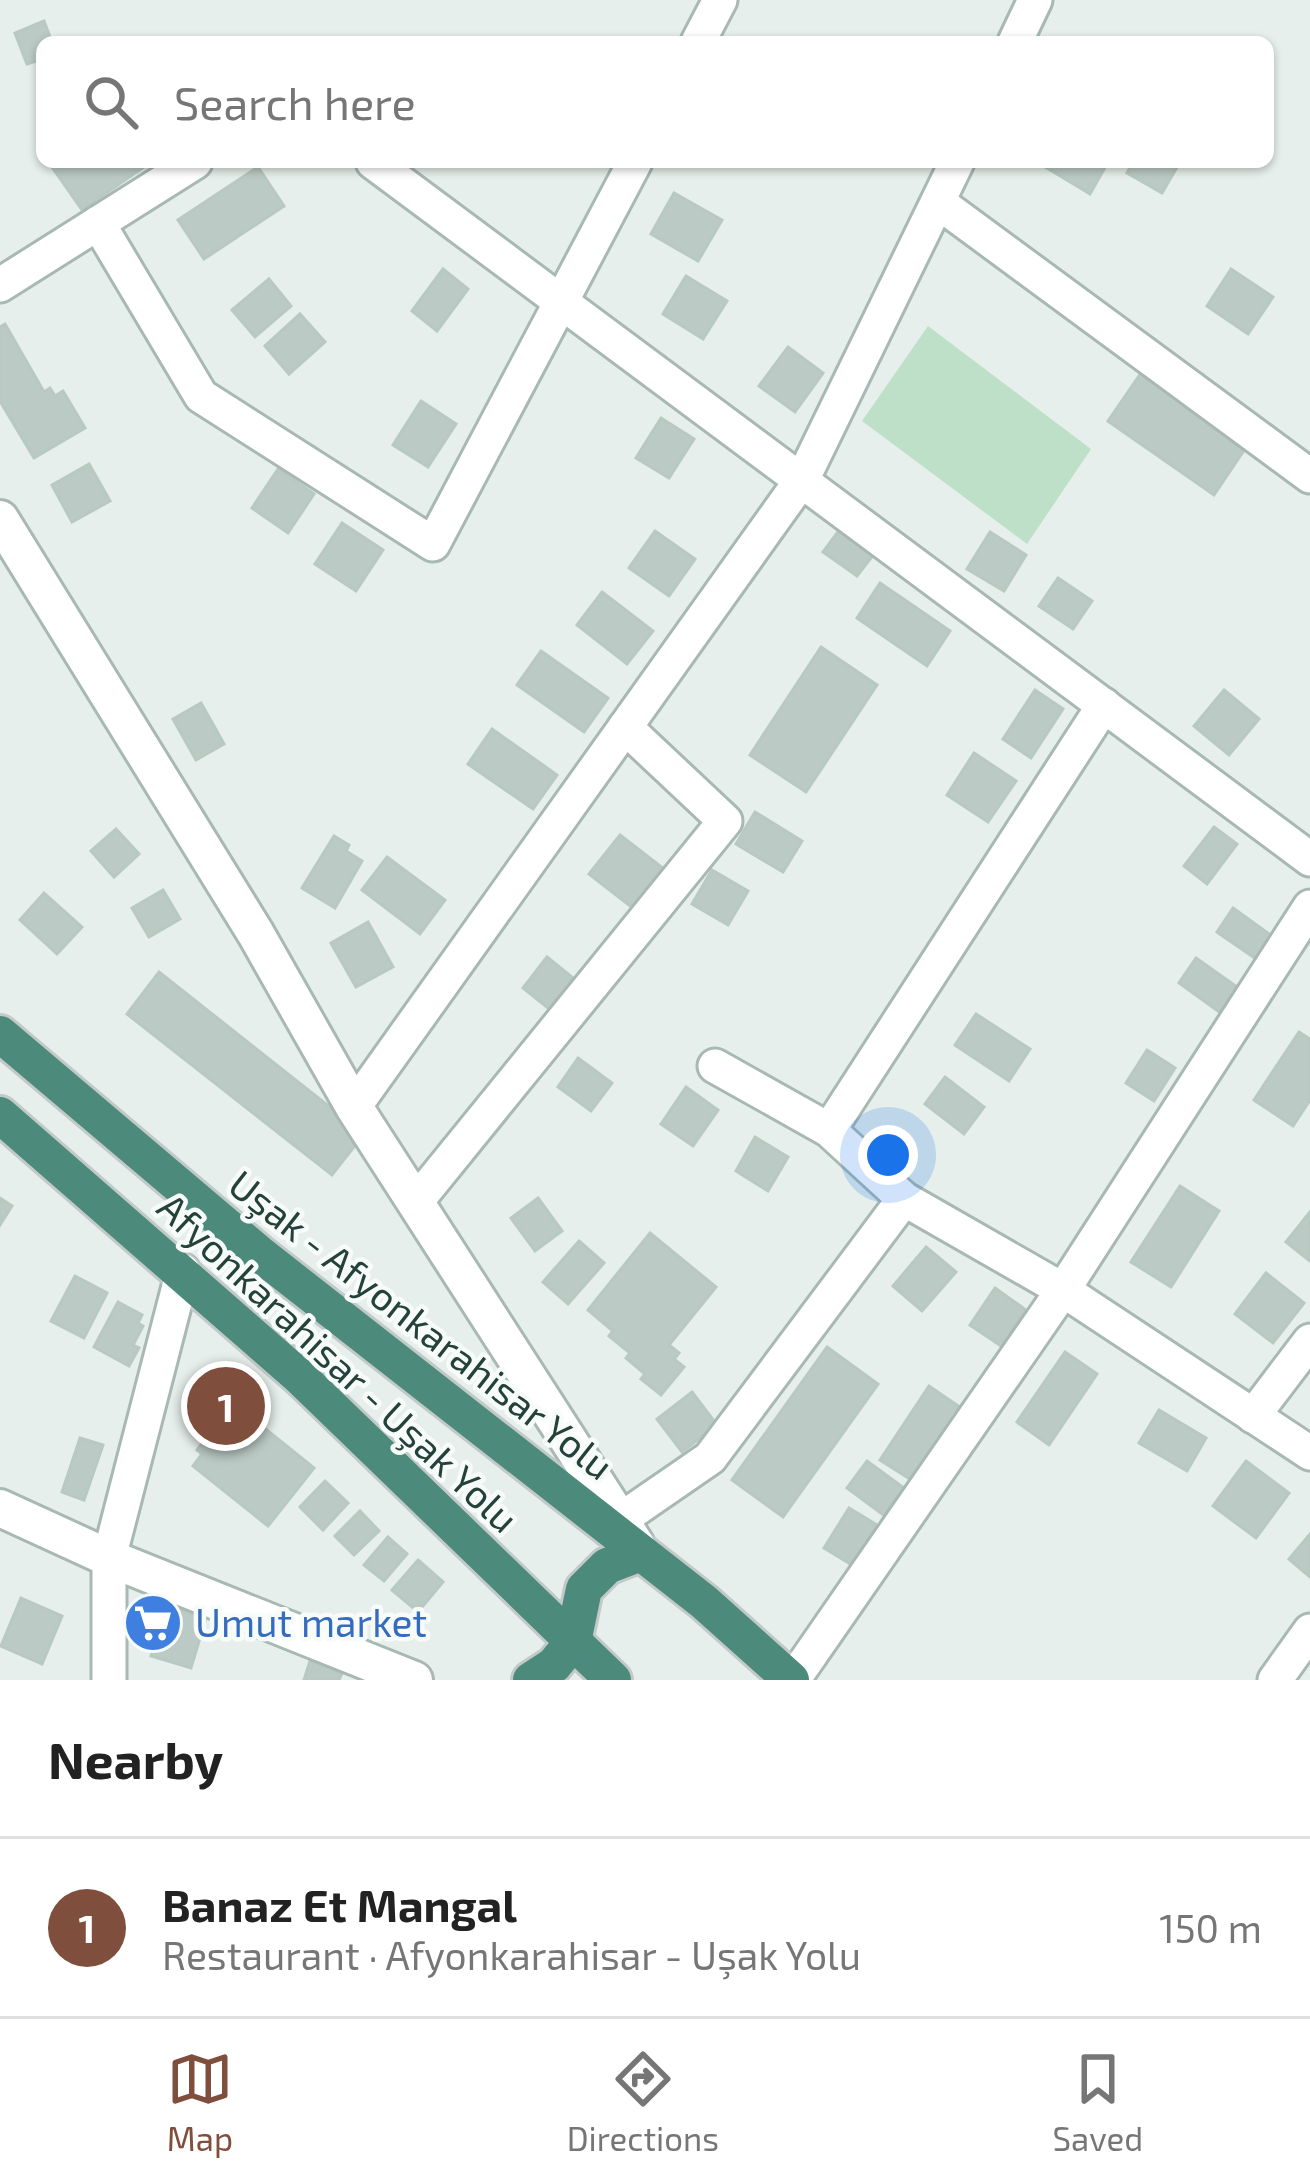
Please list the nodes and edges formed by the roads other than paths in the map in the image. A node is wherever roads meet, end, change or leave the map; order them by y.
1 (720, 0) edge
2 (1035, 0) edge
3 (701, 36) edge
4 (1018, 36) edge
5 (186, 168) edge
6 (381, 168) edge
7 (632, 168) edge
8 (954, 168) edge
9 (938, 202) junction
10 (98, 224) junction
11 (0, 285) edge
12 (561, 301) junction
13 (1310, 476) edge
14 (803, 478) junction
15 (0, 519) edge
16 (1104, 705) junction
17 (625, 727) junction
18 (1310, 859) edge
19 (1310, 908) edge
20 (1310, 962) edge
21 (1272, 968) junction
22 (0, 1034) edge
23 (715, 1066) dead end
24 (354, 1107) junction
25 (0, 1115) edge
26 (829, 1130) junction
27 (904, 1199) junction
28 (415, 1203) junction
29 (183, 1271) junction
30 (1063, 1290) junction
31 (1310, 1341) edge
32 (1253, 1416) junction
33 (1310, 1454) edge
34 (0, 1508) edge
35 (620, 1520) junction
36 (641, 1553) junction
37 (109, 1558) junction
38 (1310, 1631) edge
39 (573, 1642) junction
40 (109, 1680) edge
41 (414, 1680) edge
42 (531, 1680) edge
43 (613, 1680) edge
44 (792, 1680) edge
45 (1274, 1680) edge

1 - 3 street
2 - 4 street
5 - 10 street
6 - 12 street
7 - 12 street
8 - 9 street
9 - 13 street
9 - 14 street
10 - 11 street
10 - 12 street
12 - 14 street
14 - 16 street
14 - 17 street
15 - 24 street
16 - 18 street
16 - 26 street
17 - 24 street
17 - 28 street
19 - 21 street
20 - 21 street
21 - 30 street
22 - 36 highway, Uşak - Afyonkarahisar Yolu
23 - 26 street
24 - 28 street
25 - 29 highway, Afyonkarahisar - Uşak Yolu
26 - 27 street
27 - 30 street
27 - 35 street
28 - 35 street
29 - 37 street
29 - 39 highway, Afyonkarahisar - Uşak Yolu
30 - 32 street
30 - 44 street
31 - 32 street
32 - 33 street
34 - 37 street
35 - 36 street
36 - 39 highway
36 - 44 highway, Uşak - Afyonkarahisar Yolu
37 - 40 street
37 - 41 street
38 - 45 street
39 - 42 highway
39 - 43 highway, Afyonkarahisar - Uşak Yolu

